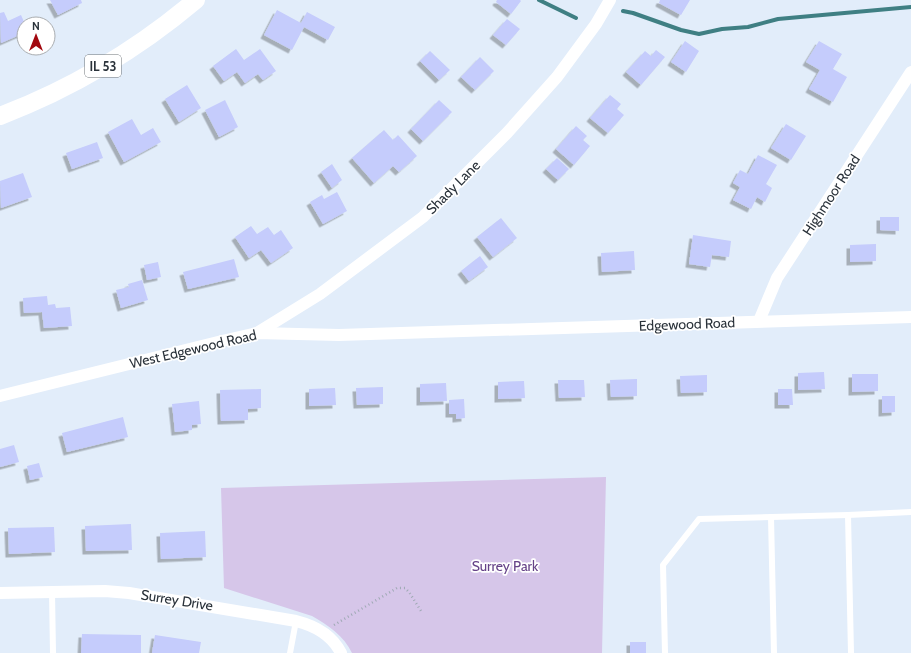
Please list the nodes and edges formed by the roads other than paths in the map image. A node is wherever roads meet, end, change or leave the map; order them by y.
1 (196, 0) edge
2 (610, 0) edge
3 (911, 72) edge
4 (0, 116) edge
5 (911, 317) edge
6 (758, 321) junction
7 (462, 330) joint
8 (257, 333) junction
9 (0, 396) edge
10 (911, 512) edge
11 (848, 515) junction
12 (771, 517) junction
13 (52, 592) junction
14 (0, 594) edge
15 (296, 621) junction
16 (53, 653) edge
17 (290, 653) edge
18 (341, 653) edge
19 (665, 653) edge
20 (774, 653) edge
21 (851, 653) edge

1 - 4 main road, IL 53
2 - 8 street, Shady Lane
3 - 6 street, Highmoor Road
5 - 6 street, Edgewood Road
6 - 7 street, Edgewood Road
7 - 8 street, West Edgewood Road
8 - 9 street, West Edgewood Road
10 - 11 lane
11 - 12 lane
11 - 21 lane
12 - 19 lane
12 - 20 lane
13 - 14 street, Surrey Drive
13 - 15 street, Surrey Drive
13 - 16 lane
15 - 17 lane
15 - 18 street, Surrey Drive

